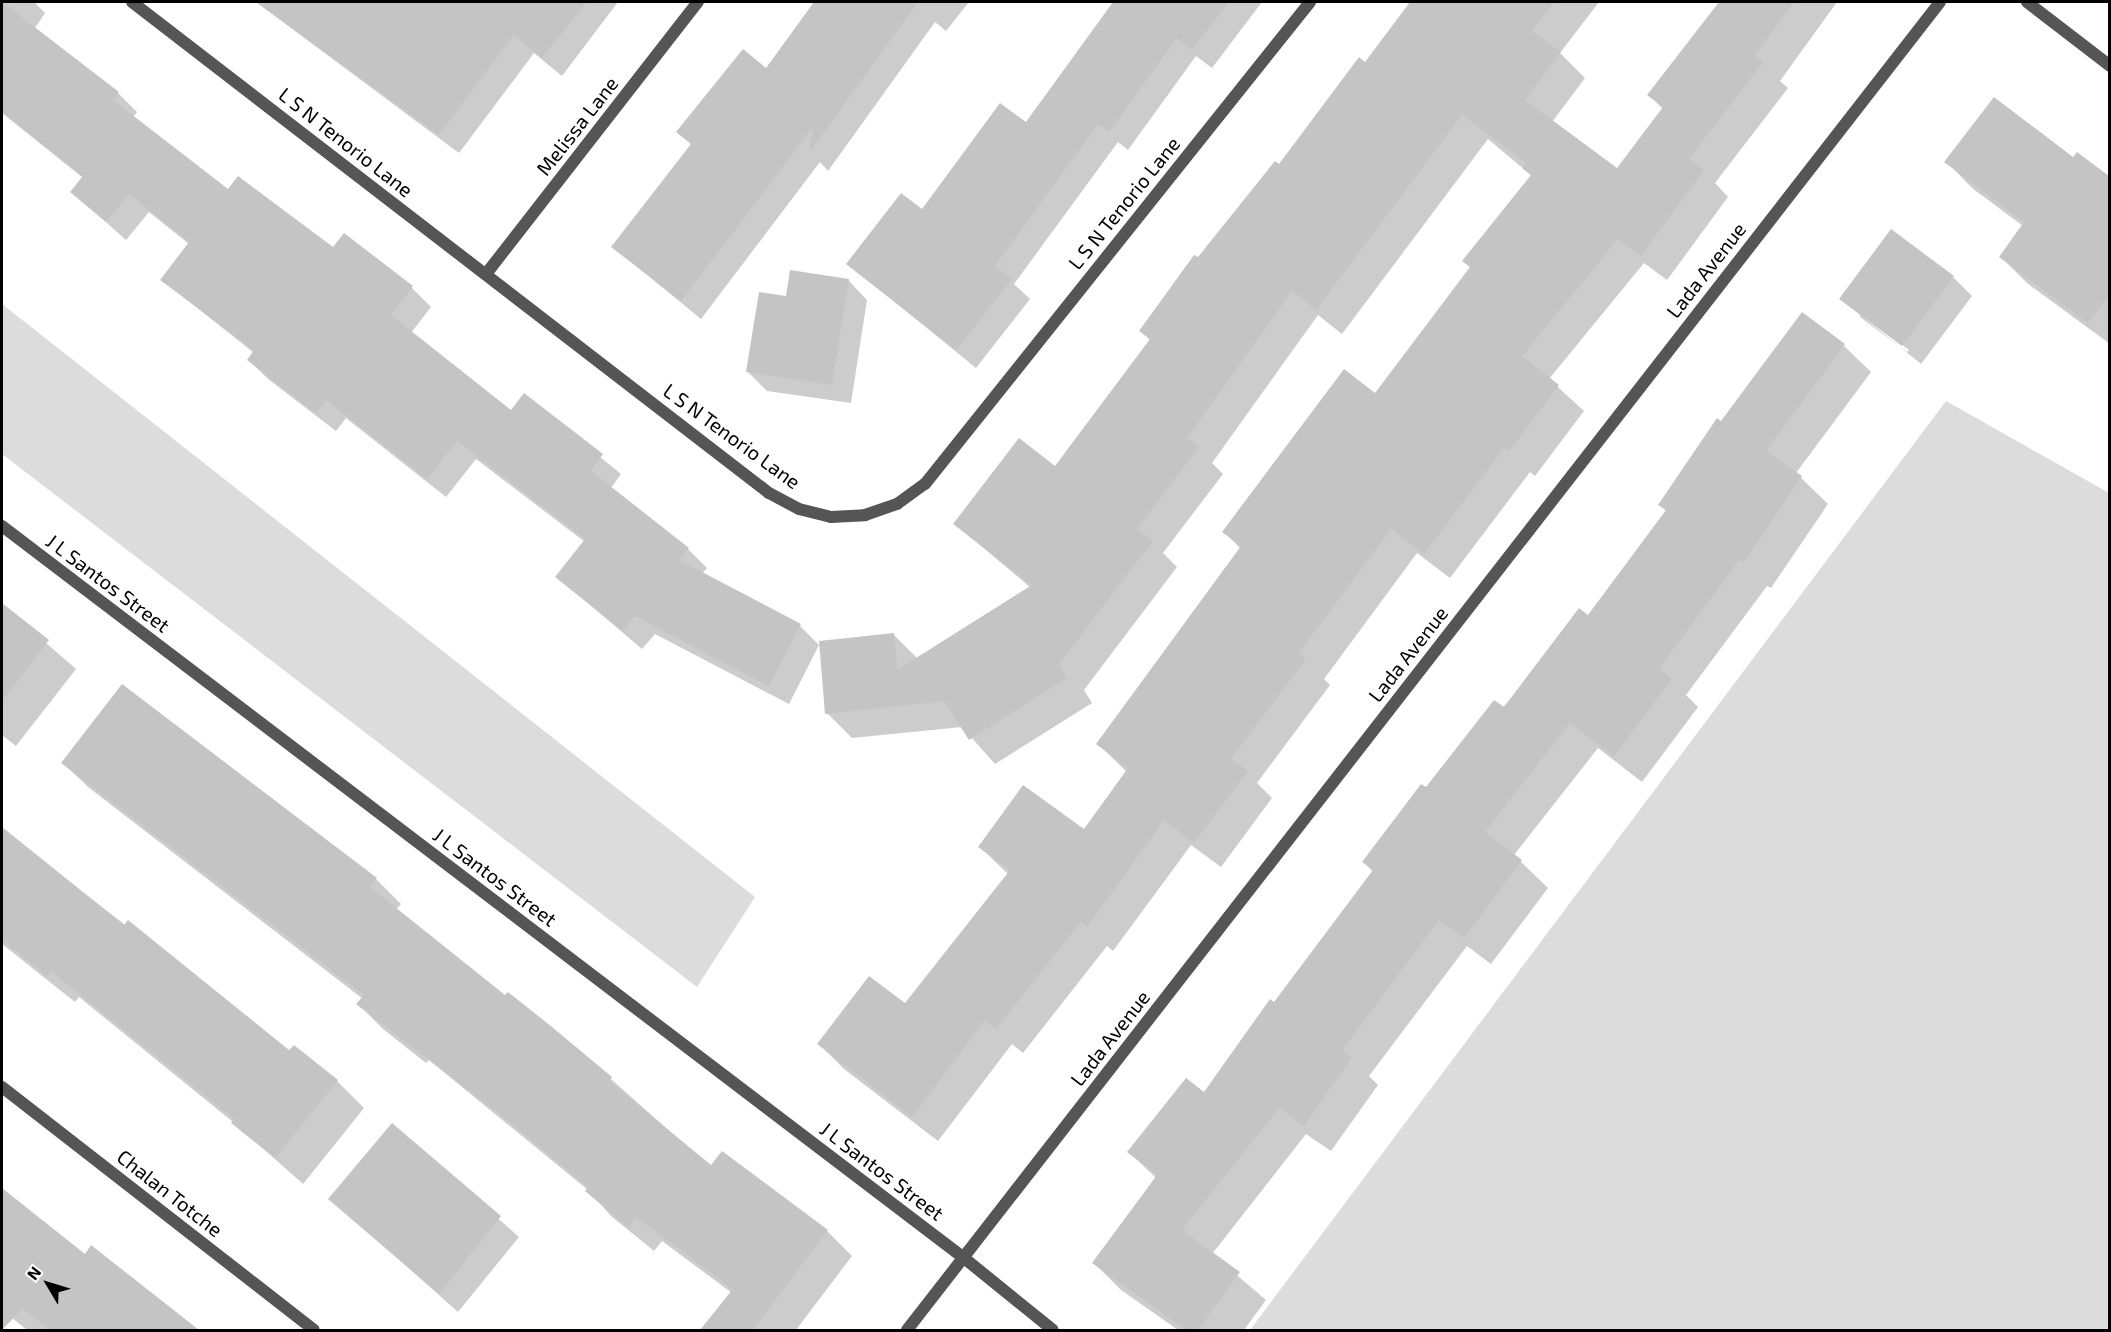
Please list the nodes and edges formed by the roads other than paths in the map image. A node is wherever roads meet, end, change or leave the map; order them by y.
1 (132, 2) edge
2 (699, 2) edge
3 (1310, 2) edge
4 (1940, 2) edge
5 (2027, 2) edge
6 (2109, 66) edge
7 (486, 274) junction
8 (2, 526) edge
9 (2, 1087) edge
10 (964, 1258) junction
11 (314, 1330) edge
12 (907, 1330) edge
13 (1053, 1330) edge

1 - 7 street, L S N Tenorio Lane
2 - 7 street, Melissa Lane
3 - 7 street, L S N Tenorio Lane
4 - 10 street, Lada Avenue
5 - 6 street
8 - 10 street, J L Santos Street
9 - 11 street, Chalan Totche
10 - 12 street, Lada Avenue
10 - 13 street, J L Santos Street

